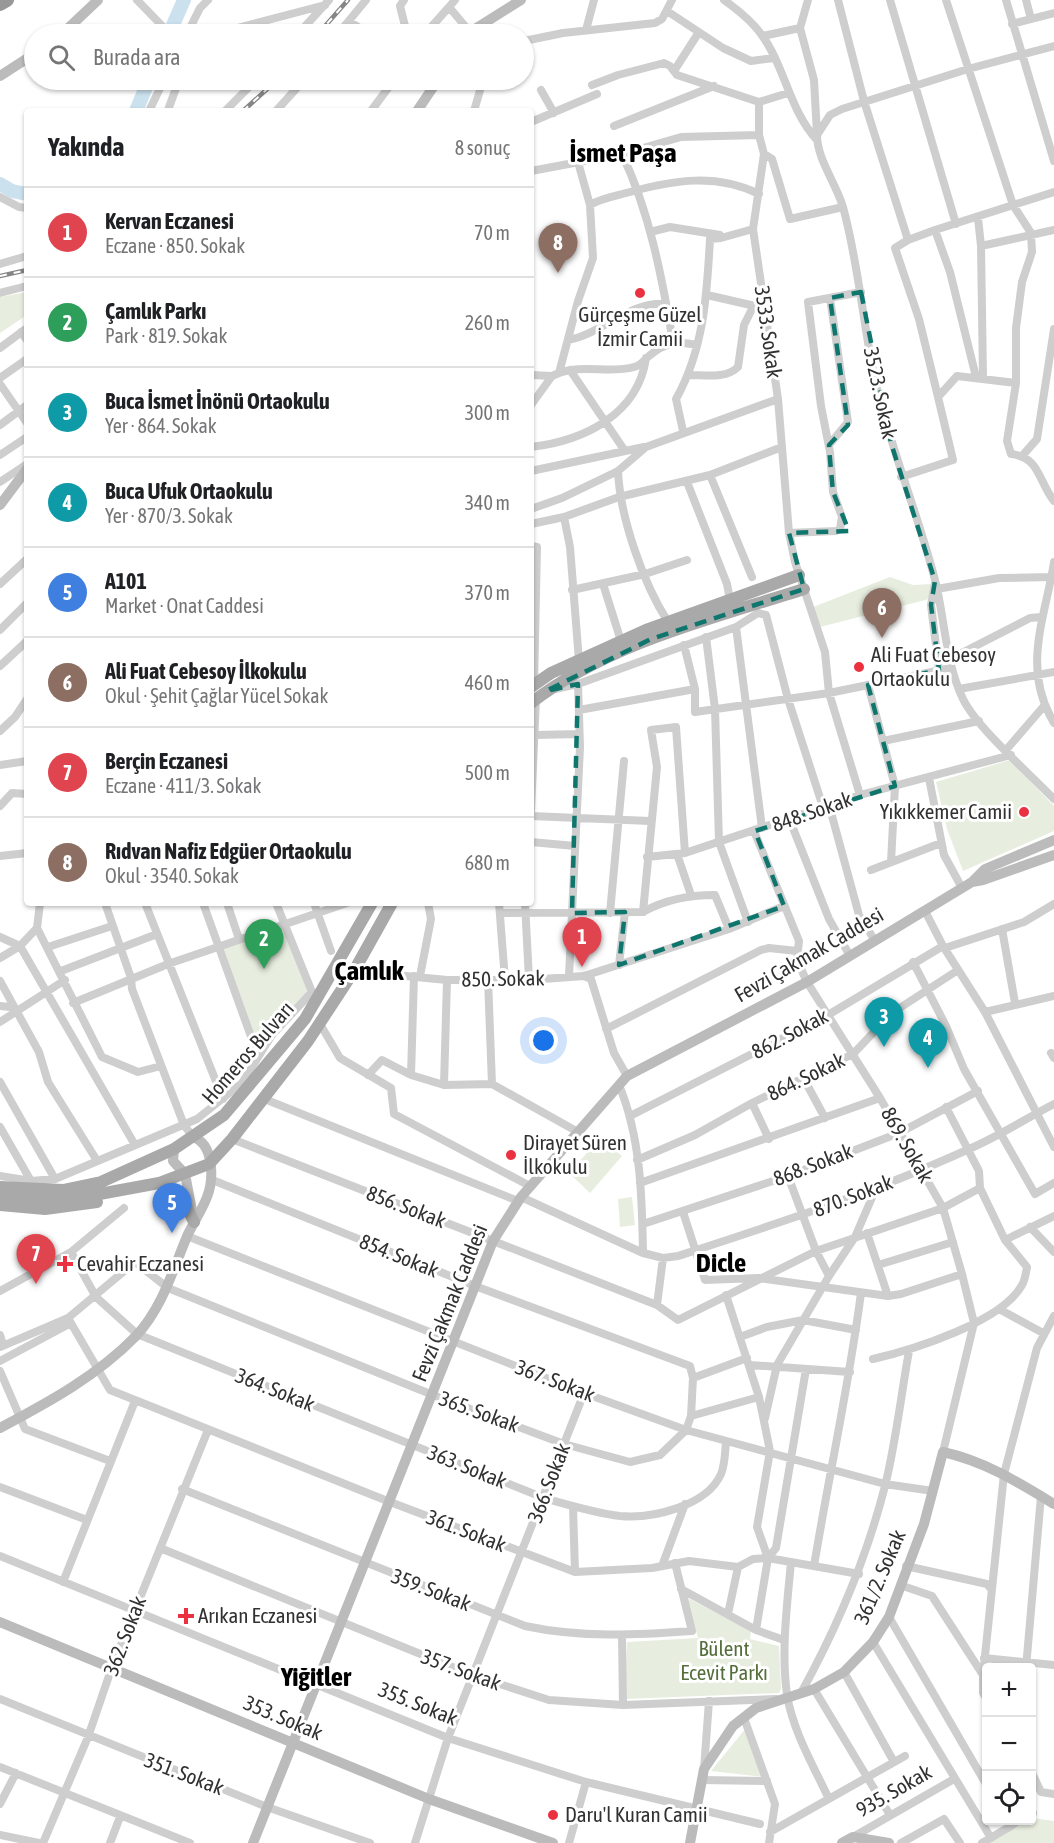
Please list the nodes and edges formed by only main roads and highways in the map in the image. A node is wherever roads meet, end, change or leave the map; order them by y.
1 (7, 0) edge
2 (98, 0) edge
3 (521, 0) edge
4 (0, 4) edge
5 (73, 24) edge
6 (483, 24) edge
7 (24, 60) edge
8 (0, 76) edge
9 (431, 90) edge
10 (419, 108) edge
11 (24, 473) edge
12 (0, 505) edge
13 (799, 575) road end
14 (804, 589) road end
15 (534, 685) edge
16 (534, 700) edge
17 (1054, 840) edge
18 (1054, 855) edge
19 (972, 882) junction
20 (370, 906) edge
21 (390, 906) edge
22 (329, 978) junction
23 (312, 992) road end
24 (266, 1069) junction
25 (242, 1083) road end
26 (193, 1137) junction
27 (174, 1149) junction
28 (209, 1164) junction
29 (185, 1174) junction
30 (159, 1184) junction
31 (0, 1187) edge
32 (136, 1187) junction
33 (0, 1196) edge
34 (0, 1205) edge
35 (194, 1222) junction
36 (0, 1428) edge
37 (1054, 1504) edge
38 (0, 1622) edge
39 (294, 1744) junction
40 (856, 1839) edge
41 (253, 1843) edge
42 (553, 1843) edge
43 (690, 1843) edge
44 (842, 1843) edge
45 (890, 1843) edge

1 - 4 highway
2 - 5 main road
3 - 6 main road
7 - 8 main road
9 - 10 main road
11 - 12 main road
13 - 15 main road
14 - 16 main road
17 - 19 main road, Fevzi Çakmak Caddesi
18 - 19 main road, Fevzi Çakmak Caddesi
19 - 39 main road, Fevzi Çakmak Caddesi
20 - 22 main road, Homeros Bulvarı
21 - 28 main road, Homeros Bulvarı
22 - 23 main road
22 - 24 main road, Homeros Bulvarı
24 - 25 main road
24 - 26 main road, Homeros Bulvarı
26 - 27 main road, Homeros Bulvarı
26 - 28 main road
27 - 29 main road
27 - 31 main road, Homeros Bulvarı
28 - 29 main road
28 - 35 main road
29 - 30 main road
29 - 35 main road
30 - 32 main road
30 - 35 main road
32 - 33 main road
32 - 34 main road
35 - 36 main road
37 - 43 main road, 361/2. Sokak
38 - 39 main road, 353. Sokak
39 - 41 main road, Fevzi Çakmak Caddesi
39 - 42 main road, 353. Sokak
40 - 44 main road, 935. Sokak
40 - 45 main road

